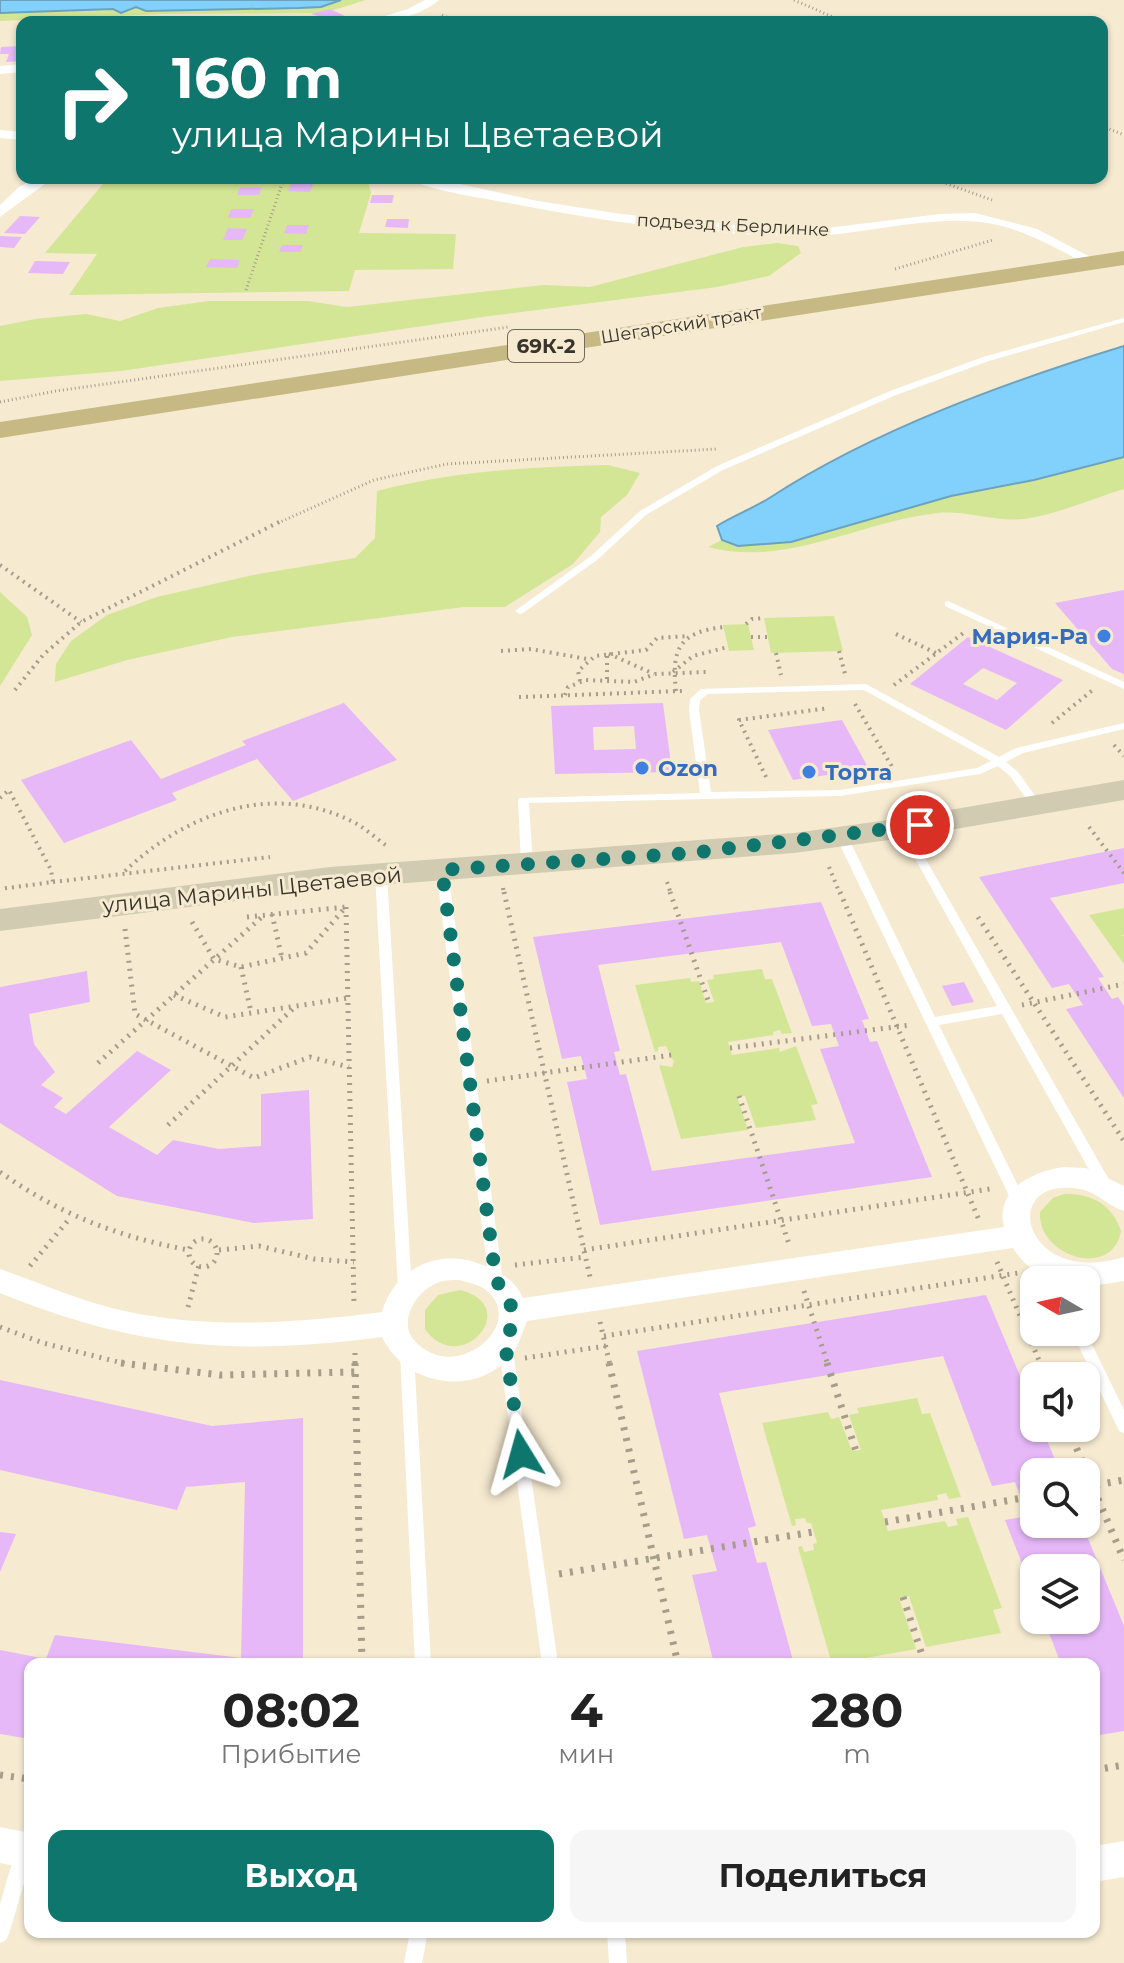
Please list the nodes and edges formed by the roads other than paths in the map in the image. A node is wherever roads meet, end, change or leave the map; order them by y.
1 (433, 0) edge
2 (391, 16) edge
3 (35, 184) edge
4 (442, 184) edge
5 (0, 213) edge
6 (1122, 260) edge
7 (1093, 262) junction
8 (1124, 320) edge
9 (0, 430) edge
10 (948, 604) dead end
11 (520, 611) dead end
12 (1124, 686) edge
13 (1124, 726) edge
14 (999, 761) junction
15 (1124, 790) edge
16 (706, 796) junction
17 (1037, 806) junction
18 (903, 828) junction
19 (842, 837) junction
20 (384, 860) junction
21 (527, 865) junction
22 (442, 870) junction
23 (0, 920) edge
24 (1005, 1009) junction
25 (932, 1022) junction
26 (1115, 1193) edge
27 (1015, 1194) junction
28 (1021, 1236) junction
29 (1045, 1266) edge
30 (1124, 1269) edge
31 (495, 1274) junction
32 (1100, 1276) edge
33 (7, 1284) edge
34 (405, 1290) junction
35 (514, 1311) junction
36 (393, 1323) junction
37 (1086, 1346) edge
38 (507, 1352) junction
39 (407, 1353) junction
40 (1124, 1426) edge
41 (423, 1658) edge
42 (549, 1658) edge
43 (18, 1849) edge
44 (1124, 1859) edge
45 (1100, 1863) edge
46 (0, 1934) edge
47 (418, 1938) edge
48 (616, 1938) edge
49 (413, 1963) edge
50 (618, 1963) edge

1 - 2 street
3 - 5 street
4 - 7 street, подъезд к Берлинке
6 - 7 main road, Шегарский тракт / 69К-2
7 - 9 main road, Шегарский тракт / 69К-2
8 - 11 lane
10 - 12 lane
13 - 14 lane
14 - 16 lane
14 - 16 lane
14 - 17 lane
15 - 17 street, улица Марины Цветаевой
16 - 21 lane
17 - 18 street, улица Марины Цветаевой
18 - 19 street, улица Марины Цветаевой
18 - 24 lane
19 - 21 street, улица Марины Цветаевой
19 - 25 lane
20 - 22 street, улица Марины Цветаевой
20 - 23 street, улица Марины Цветаевой
20 - 34 lane
21 - 22 street, улица Марины Цветаевой
22 - 31 lane
24 - 25 lane
24 - 26 lane
25 - 27 lane
26 - 27 street
27 - 28 street
28 - 29 street
28 - 35 street
30 - 32 street
31 - 34 street
31 - 35 street
33 - 36 street
34 - 36 street
35 - 38 street
36 - 39 street
37 - 40 lane
38 - 39 street
38 - 42 lane
39 - 41 lane
43 - 46 lane
44 - 45 street
47 - 49 lane
48 - 50 lane

